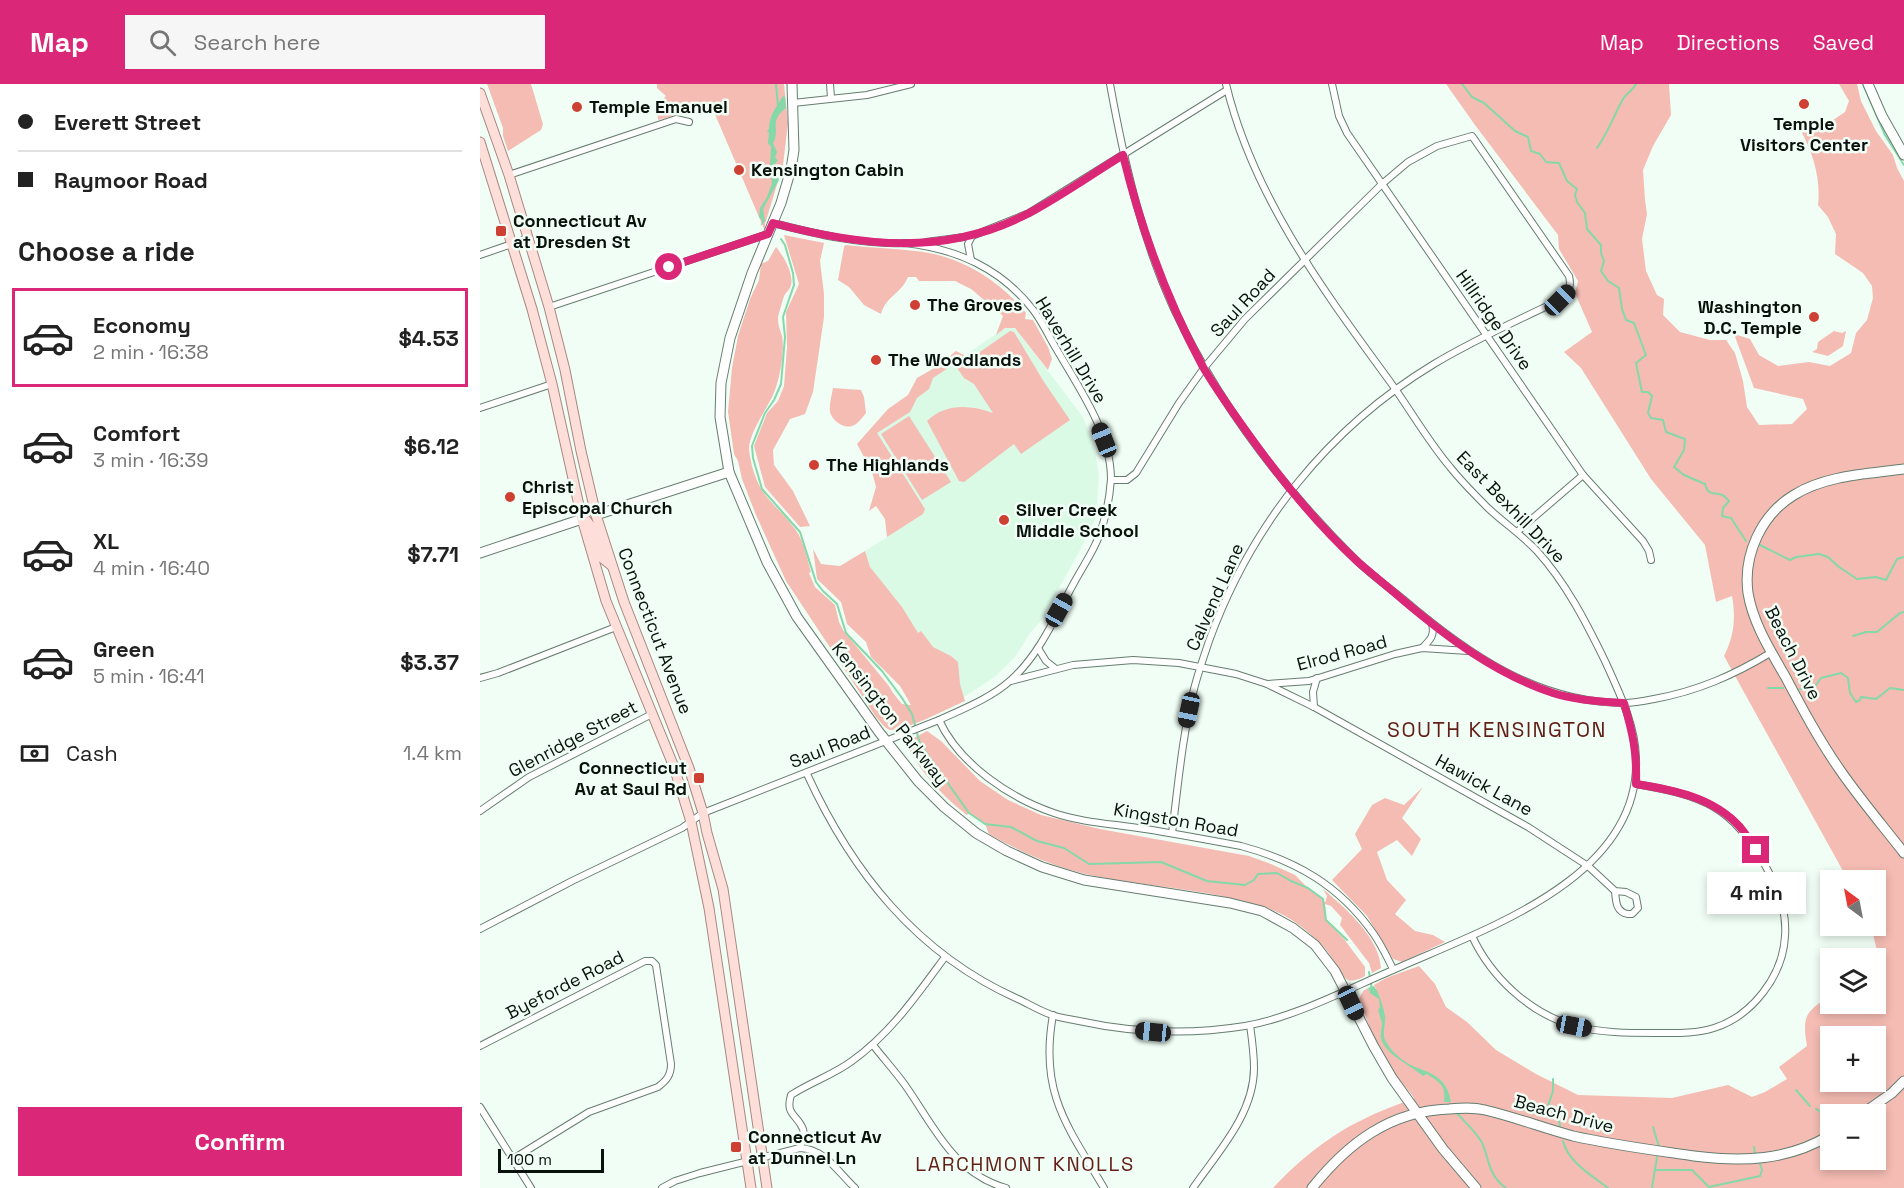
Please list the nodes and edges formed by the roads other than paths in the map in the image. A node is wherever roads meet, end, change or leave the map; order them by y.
1 (792, 84) edge
2 (830, 84) edge
3 (911, 84) edge
4 (1110, 84) edge
5 (1332, 84) edge
6 (1868, 84) edge
7 (1226, 87) edge
8 (480, 93) edge
9 (831, 98) junction
10 (793, 103) junction
11 (688, 122) dead end
12 (480, 142) edge
13 (1123, 155) junction
14 (1904, 155) edge
15 (509, 176) junction
16 (1382, 184) junction
17 (773, 223) junction
18 (768, 234) junction
19 (972, 236) junction
20 (529, 238) junction
21 (905, 243) junction
22 (513, 244) junction
23 (480, 255) edge
24 (970, 260) junction
25 (1305, 260) junction
26 (1569, 276) joint
27 (549, 307) junction
28 (1487, 335) junction
29 (1204, 368) junction
30 (552, 384) junction
31 (1396, 390) junction
32 (480, 408) edge
33 (1904, 469) edge
34 (729, 472) junction
35 (1583, 475) junction
36 (573, 479) junction
37 (1111, 480) junction
38 (1290, 491) junction
39 (596, 515) junction
40 (582, 519) junction
41 (1518, 531) junction
42 (480, 553) edge
43 (1652, 560) dead end
44 (612, 566) junction
45 (1432, 624) junction
46 (615, 627) junction
47 (1038, 648) junction
48 (1422, 648) junction
49 (1469, 651) junction
50 (1772, 652) junction
51 (1200, 667) junction
52 (1056, 669) junction
53 (480, 678) edge
54 (1317, 678) junction
55 (1010, 681) junction
56 (1267, 684) junction
57 (1624, 703) junction
58 (1314, 707) junction
59 (652, 714) junction
60 (939, 720) junction
61 (886, 740) junction
62 (807, 774) junction
63 (1636, 784) junction
64 (480, 812) edge
65 (704, 813) junction
66 (691, 822) junction
67 (1172, 833) junction
68 (1904, 853) edge
69 (1588, 866) junction
70 (1615, 891) junction
71 (480, 929) edge
72 (1472, 936) junction
73 (945, 957) junction
74 (1393, 969) junction
75 (1346, 991) junction
76 (1053, 1015) junction
77 (1250, 1025) junction
78 (873, 1045) junction
79 (480, 1046) edge
80 (1904, 1081) edge
81 (1876, 1104) edge
82 (480, 1107) edge
83 (1416, 1112) junction
84 (1820, 1140) edge
85 (800, 1149) junction
86 (762, 1158) junction
87 (513, 1159) junction
88 (747, 1162) junction
89 (531, 1188) edge
90 (662, 1188) edge
91 (751, 1188) edge
92 (767, 1188) edge
93 (855, 1188) edge
94 (1006, 1188) edge
95 (1104, 1188) edge
96 (1193, 1188) edge
97 (1312, 1188) edge
98 (1476, 1188) edge

1 - 10 street, Kensington Parkway
2 - 9 street
3 - 9 street
4 - 13 street
5 - 16 street, Hillridge Drive
6 - 14 street
7 - 13 street
7 - 25 street, East Bexhill Drive
8 - 15 main road, Connecticut Avenue
9 - 10 street
10 - 17 street, Kensington Parkway
11 - 15 street
12 - 22 main road, Connecticut Avenue
13 - 19 street
13 - 29 street
15 - 20 main road, Connecticut Avenue
16 - 25 street, Saul Road
16 - 26 street, Saul Road
16 - 28 street, Hillridge Drive
17 - 18 street, Kensington Parkway
17 - 21 street
18 - 27 street
18 - 34 street, Kensington Parkway
19 - 21 street
19 - 24 street
20 - 22 street
20 - 27 main road, Connecticut Avenue
21 - 24 street, Haverhill Drive
22 - 23 street
22 - 30 main road, Connecticut Avenue
24 - 37 street, Haverhill Drive
25 - 29 street, Saul Road
25 - 31 street, East Bexhill Drive
26 - 28 street, Calvend Lane
27 - 39 main road, Connecticut Avenue
28 - 31 street, Calvend Lane
28 - 35 street, Hillridge Drive
29 - 37 street, Saul Road
29 - 38 street
30 - 32 street
30 - 36 main road, Connecticut Avenue
31 - 38 street, Calvend Lane
31 - 41 street, East Bexhill Drive
33 - 50 street, Beach Drive
34 - 39 street
34 - 61 street, Kensington Parkway
35 - 41 street
35 - 43 street, Hillridge Drive
36 - 39 main road
36 - 40 main road, Connecticut Avenue
37 - 47 street, Saul Road
38 - 45 street
38 - 51 street, Calvend Lane
39 - 44 main road, Connecticut Avenue
40 - 42 street
40 - 44 main road
40 - 46 main road, Connecticut Avenue
41 - 57 street, East Bexhill Drive
44 - 65 main road, Connecticut Avenue
45 - 48 street
45 - 49 street
46 - 53 street
46 - 59 main road, Connecticut Avenue
47 - 52 street
47 - 55 street, Saul Road
48 - 49 street, Elrod Road
48 - 54 street, Elrod Road
49 - 57 street
50 - 57 street
50 - 68 street, Beach Drive
51 - 52 street, Elrod Road
51 - 56 street, Elrod Road
51 - 67 street, Calvend Lane
52 - 55 street, Elrod Road
54 - 56 street, Elrod Road
54 - 58 street
55 - 60 street, Saul Road
56 - 58 street, Hawick Lane
57 - 63 street, East Bexhill Drive
58 - 69 street, Hawick Lane
59 - 64 street, Glenridge Street
59 - 66 main road, Connecticut Avenue
60 - 61 street, Saul Road
60 - 67 street, Kingston Road
61 - 62 street, Saul Road
61 - 75 street, Kensington Parkway
62 - 65 street, Saul Road
62 - 73 street, East Bexhill Drive
63 - 69 street, East Bexhill Drive
63 - 72 street
65 - 66 street, Saul Road
65 - 86 main road, Connecticut Avenue
66 - 71 street, Saul Road
66 - 88 main road, Connecticut Avenue
67 - 74 street, Kingston Road
69 - 70 street, Hawick Lane
69 - 72 street, East Bexhill Drive
70 - 70 street
72 - 74 street, East Bexhill Drive
73 - 76 street, East Bexhill Drive
73 - 78 street
74 - 75 street, East Bexhill Drive
75 - 77 street, East Bexhill Drive
75 - 83 street, Kensington Parkway
76 - 77 street, East Bexhill Drive
76 - 95 street
77 - 96 street
78 - 85 street
78 - 94 street
79 - 87 street, Byeforde Road
80 - 81 street
82 - 87 street
83 - 84 street, Beach Drive
83 - 97 street, Beach Drive
83 - 98 street, Kensington Parkway
85 - 86 street
85 - 93 street
86 - 88 street
86 - 92 main road, Connecticut Avenue
87 - 89 street
88 - 90 street
88 - 91 main road, Connecticut Avenue

